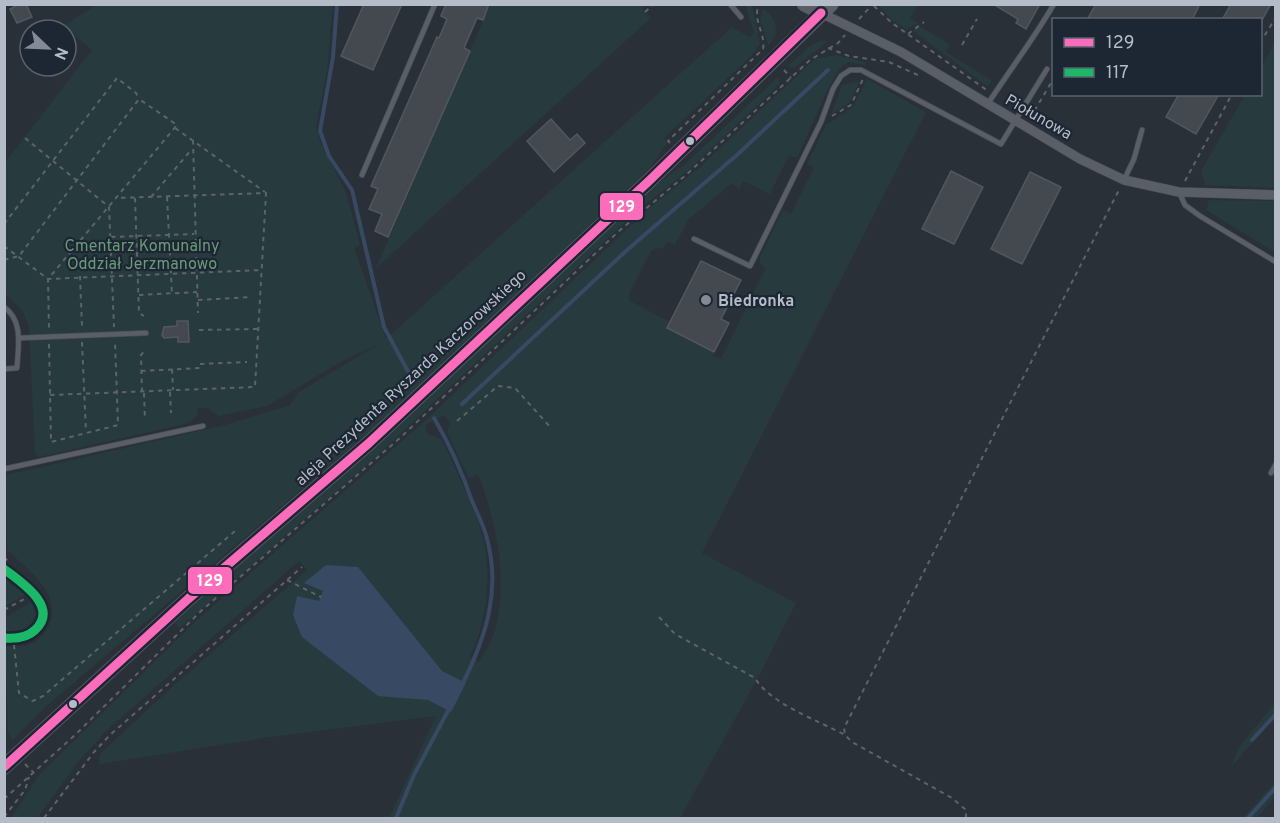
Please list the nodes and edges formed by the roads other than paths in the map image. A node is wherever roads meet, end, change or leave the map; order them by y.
1 (435, 4) edge
2 (730, 4) edge
3 (804, 4) edge
4 (1053, 4) edge
5 (826, 9) edge
6 (741, 17) dead end
7 (1047, 69) dead end
8 (987, 105) junction
9 (1015, 121) junction
10 (1142, 130) dead end
11 (362, 176) dead end
12 (1124, 180) junction
13 (1179, 192) junction
14 (1275, 195) edge
15 (694, 239) dead end
16 (1275, 262) edge
17 (4, 307) edge
18 (146, 333) dead end
19 (19, 338) junction
20 (4, 369) edge
21 (203, 426) dead end
22 (1275, 464) edge
23 (4, 469) edge
24 (1271, 472) dead end
25 (4, 569) edge
26 (4, 638) edge
27 (4, 766) edge

1 - 11 lane
2 - 6 lane
3 - 5 street, Piołunowa
4 - 8 lane
5 - 8 street, Piołunowa
5 - 27 main road, aleja Prezydenta Ryszarda Kaczorowskiego
7 - 9 lane
8 - 9 street, Piołunowa
9 - 12 street, Piołunowa
9 - 15 lane
10 - 12 lane
12 - 13 street, Piołunowa
13 - 14 street, Piołunowa
13 - 16 lane
17 - 19 lane
18 - 19 lane
19 - 20 lane
21 - 23 lane
22 - 24 lane
25 - 26 lane

